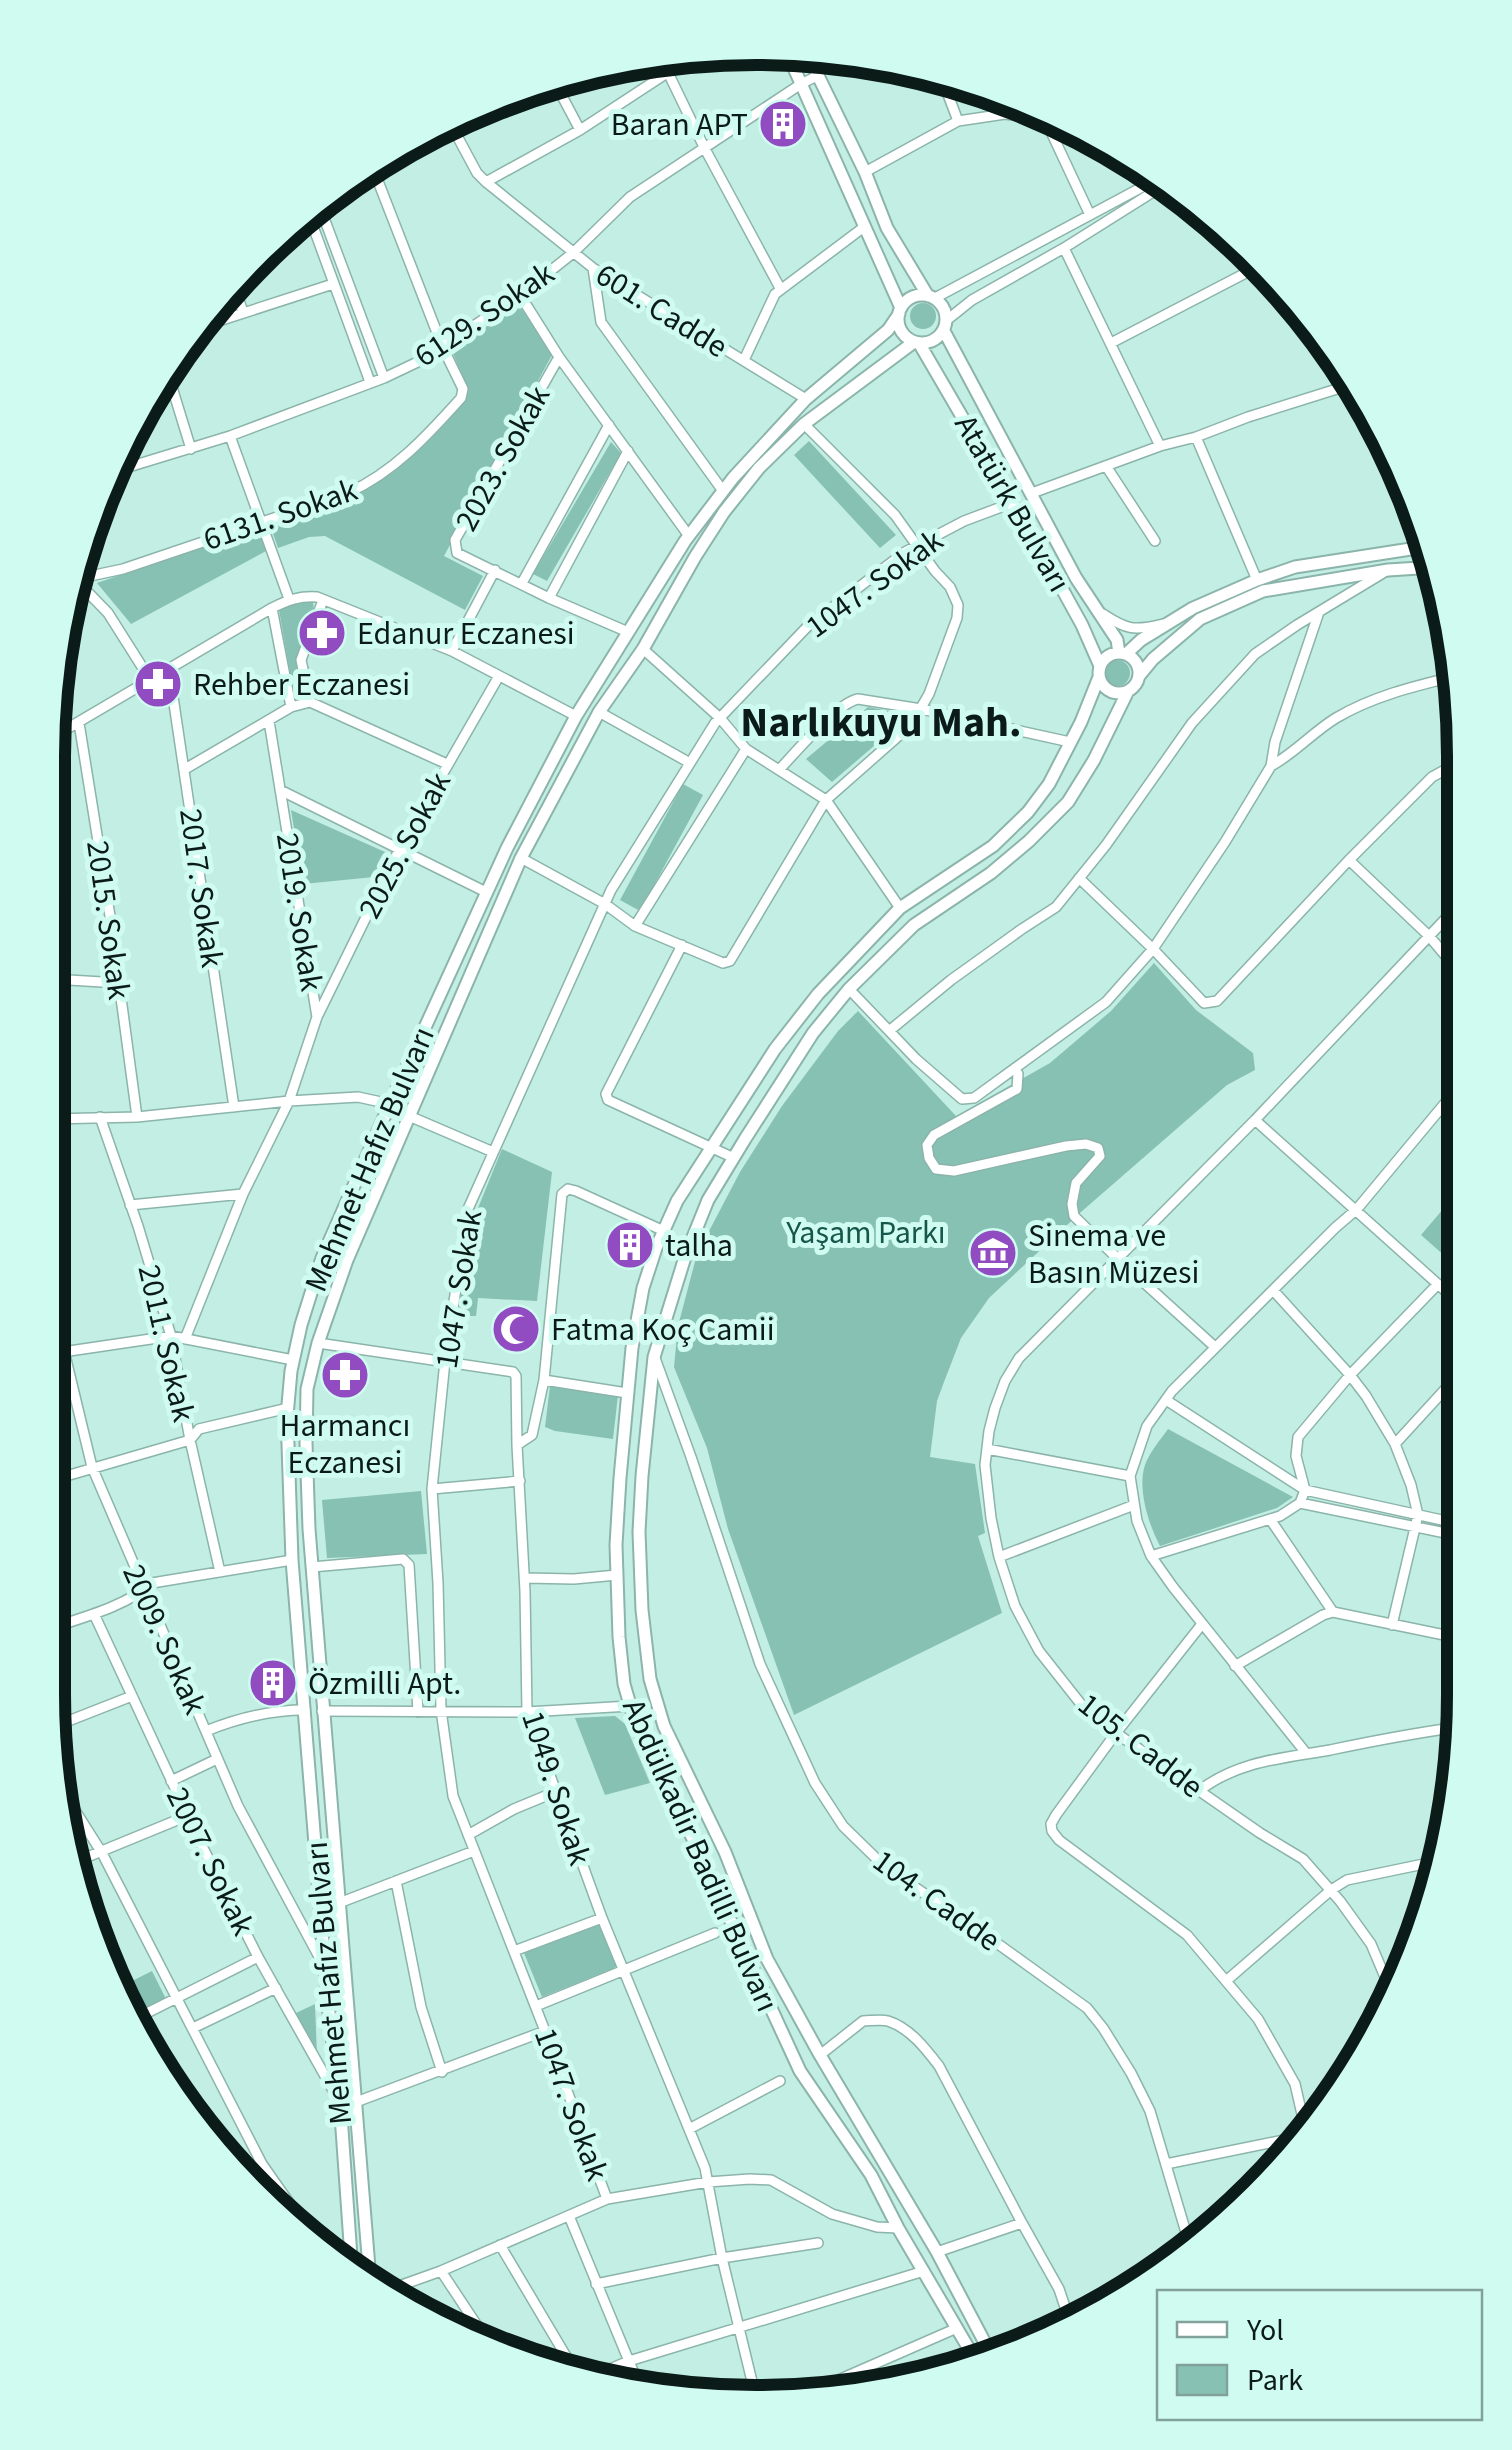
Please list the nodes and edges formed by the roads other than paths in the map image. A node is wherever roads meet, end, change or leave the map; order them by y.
1 (793, 66) edge
2 (813, 67) edge
3 (667, 73) joint
4 (817, 76) junction
5 (801, 84) junction
6 (947, 93) edge
7 (560, 94) edge
8 (1010, 114) edge
9 (958, 121) junction
10 (580, 130) junction
11 (456, 133) edge
12 (1056, 133) edge
13 (705, 149) junction
14 (865, 172) junction
15 (377, 178) edge
16 (486, 182) junction
17 (1146, 186) edge
18 (1154, 191) edge
19 (1090, 215) junction
20 (324, 217) edge
21 (313, 226) edge
22 (864, 227) junction
23 (1064, 248) junction
24 (573, 253) junction
25 (593, 268) junction
26 (1249, 271) edge
27 (333, 284) junction
28 (780, 288) junction
29 (520, 295) junction
30 (932, 297) junction
31 (238, 298) edge
32 (900, 311) junction
33 (243, 312) junction
34 (221, 319) edge
35 (945, 326) junction
36 (917, 343) junction
37 (1111, 343) junction
38 (442, 348) junction
39 (559, 356) junction
40 (744, 360) junction
41 (384, 378) junction
42 (370, 382) junction
43 (172, 387) edge
44 (1340, 388) edge
45 (806, 399) junction
46 (804, 424) junction
47 (609, 425) junction
48 (230, 436) junction
49 (1196, 437) junction
50 (1160, 446) junction
51 (191, 448) junction
52 (628, 451) junction
53 (129, 466) edge
54 (1106, 466) junction
55 (723, 491) junction
56 (1032, 493) junction
57 (1012, 502) junction
58 (260, 523) junction
59 (689, 536) junction
60 (1155, 541) dead end
61 (918, 546) junction
62 (1414, 547) edge
63 (1420, 568) edge
64 (494, 570) junction
65 (1388, 570) junction
66 (89, 576) edge
67 (1257, 580) junction
68 (522, 583) junction
69 (86, 589) edge
70 (549, 598) junction
71 (289, 600) junction
72 (324, 600) junction
73 (272, 608) junction
74 (1098, 612) junction
75 (1318, 612) junction
76 (1170, 622) junction
77 (628, 632) junction
78 (643, 649) junction
79 (452, 651) junction
80 (1123, 654) junction
81 (169, 670) junction
82 (1099, 671) junction
83 (499, 676) junction
84 (1139, 676) junction
85 (1443, 680) edge
86 (151, 682) junction
87 (1128, 691) junction
88 (310, 702) junction
89 (291, 707) junction
90 (920, 709) junction
91 (600, 712) junction
92 (576, 716) junction
93 (720, 718) junction
94 (269, 720) junction
95 (79, 722) junction
96 (66, 730) edge
97 (1070, 742) junction
98 (746, 749) junction
99 (690, 763) junction
100 (447, 764) junction
101 (1271, 766) junction
102 (1447, 769) edge
103 (185, 770) junction
104 (779, 770) junction
105 (280, 790) junction
106 (826, 800) junction
107 (400, 848) junction
108 (521, 858) junction
109 (1349, 860) junction
110 (1079, 878) junction
111 (486, 892) junction
112 (605, 904) junction
113 (900, 908) junction
114 (1447, 917) edge
115 (635, 926) junction
116 (1429, 936) junction
117 (682, 945) junction
118 (1153, 949) junction
119 (1447, 957) edge
120 (65, 980) edge
121 (119, 983) junction
122 (848, 989) junction
123 (317, 1017) junction
124 (889, 1031) junction
125 (1016, 1068) junction
126 (289, 1100) junction
127 (1447, 1102) edge
128 (390, 1104) junction
129 (234, 1107) junction
130 (409, 1116) junction
131 (100, 1117) junction
132 (65, 1118) edge
133 (137, 1118) junction
134 (1256, 1120) junction
135 (711, 1146) junction
136 (493, 1152) junction
137 (734, 1158) junction
138 (243, 1194) junction
139 (130, 1205) junction
140 (1357, 1209) junction
141 (664, 1232) junction
142 (1119, 1260) junction
143 (1438, 1284) junction
144 (1272, 1290) junction
145 (1447, 1292) edge
146 (172, 1336) junction
147 (185, 1339) junction
148 (318, 1343) junction
149 (1215, 1347) junction
150 (65, 1352) edge
151 (654, 1357) junction
152 (293, 1360) junction
153 (445, 1361) junction
154 (65, 1364) edge
155 (1350, 1375) junction
156 (544, 1380) junction
157 (1447, 1386) edge
158 (627, 1393) junction
159 (1166, 1400) junction
160 (288, 1408) junction
161 (190, 1440) junction
162 (1395, 1444) junction
163 (517, 1446) junction
164 (987, 1449) junction
165 (92, 1467) junction
166 (65, 1474) edge
167 (1130, 1476) junction
168 (520, 1481) junction
169 (432, 1489) junction
170 (1306, 1490) junction
171 (1300, 1503) junction
172 (1134, 1504) junction
173 (1418, 1515) junction
174 (1270, 1519) junction
175 (1447, 1521) edge
176 (1414, 1528) junction
177 (1447, 1534) edge
178 (1151, 1556) junction
179 (999, 1558) junction
180 (292, 1560) junction
181 (312, 1568) junction
182 (220, 1572) junction
183 (617, 1574) junction
184 (525, 1578) junction
185 (144, 1590) junction
186 (1332, 1612) junction
187 (94, 1614) junction
188 (65, 1623) edge
189 (1202, 1624) junction
190 (1392, 1625) junction
191 (1447, 1636) edge
192 (1235, 1666) junction
193 (132, 1696) junction
194 (630, 1706) junction
195 (305, 1710) junction
196 (440, 1710) junction
197 (322, 1712) junction
198 (418, 1712) junction
199 (527, 1712) junction
200 (66, 1722) edge
201 (1446, 1729) edge
202 (206, 1731) junction
203 (1116, 1734) junction
204 (1306, 1754) junction
205 (218, 1759) junction
206 (171, 1781) junction
207 (1199, 1791) junction
208 (555, 1792) junction
209 (75, 1812) edge
210 (187, 1816) junction
211 (468, 1835) junction
212 (474, 1850) junction
213 (102, 1853) junction
214 (85, 1859) edge
215 (1425, 1864) edge
216 (396, 1881) junction
217 (1330, 1890) junction
218 (340, 1903) junction
219 (602, 1918) junction
220 (715, 1933) dead end
221 (514, 1951) junction
222 (258, 1957) junction
223 (325, 1968) junction
224 (622, 1971) junction
225 (1385, 1978) edge
226 (1226, 1981) junction
227 (276, 1988) junction
228 (177, 1999) junction
229 (536, 2006) junction
230 (144, 2014) edge
231 (192, 2028) junction
232 (546, 2031) junction
233 (820, 2055) junction
234 (442, 2072) junction
235 (780, 2081) dead end
236 (340, 2102) junction
237 (356, 2102) junction
238 (1303, 2117) edge
239 (688, 2129) junction
240 (1284, 2140) edge
241 (262, 2164) junction
242 (1166, 2164) junction
243 (252, 2167) edge
244 (708, 2182) junction
245 (606, 2199) junction
246 (286, 2201) edge
247 (570, 2216) junction
248 (1022, 2223) junction
249 (898, 2228) junction
250 (1187, 2234) edge
251 (818, 2243) dead end
252 (500, 2245) junction
253 (937, 2252) junction
254 (351, 2254) edge
255 (722, 2258) junction
256 (369, 2267) edge
257 (441, 2271) junction
258 (924, 2271) junction
259 (596, 2284) junction
260 (400, 2286) edge
261 (1067, 2311) edge
262 (478, 2326) edge
263 (738, 2328) junction
264 (957, 2328) junction
265 (986, 2345) edge
266 (970, 2350) edge
267 (567, 2358) edge
268 (629, 2361) junction
269 (610, 2369) edge
270 (864, 2370) junction
271 (634, 2374) edge
272 (865, 2376) edge
273 (841, 2380) edge
274 (751, 2384) edge

1 - 5 main road
2 - 4 main road
3 - 10 street
3 - 13 street
4 - 5 street, 6129. Sokak
4 - 14 main road
5 - 13 street, 6129. Sokak
5 - 22 main road
6 - 9 street
7 - 10 street
8 - 9 street
9 - 14 street
10 - 16 street
11 - 16 street, 601. Cadde
12 - 19 street
13 - 24 street, 6129. Sokak
13 - 28 street
14 - 30 main road
15 - 38 street
16 - 24 street, 601. Cadde
17 - 19 street
18 - 23 street
19 - 30 street
20 - 41 street
21 - 27 street
22 - 28 street
22 - 32 main road
23 - 35 street
23 - 37 street
24 - 25 street, 601. Cadde
24 - 29 street, 6129. Sokak
25 - 40 street, 601. Cadde
25 - 55 street
26 - 37 street
27 - 33 street
27 - 42 street
28 - 40 street
29 - 38 street, 6129. Sokak
29 - 39 street
30 - 32 main road
30 - 35 main road
31 - 33 street
32 - 36 main road
32 - 45 main road, Mehmet Hafız Bulvarı
33 - 34 street
35 - 36 main road
35 - 56 main road, Atatürk Bulvarı
36 - 46 main road, Mehmet Hafız Bulvarı
36 - 57 main road, Atatürk Bulvarı
37 - 50 street
38 - 41 street, 6129. Sokak
38 - 58 street, 6131. Sokak
39 - 47 street
39 - 64 street, 2023. Sokak
40 - 45 street, 601. Cadde
41 - 42 street, 6129. Sokak
42 - 48 street, 6129. Sokak
43 - 51 street
44 - 49 street
45 - 55 main road, Mehmet Hafız Bulvarı
46 - 61 street
46 - 78 main road, Mehmet Hafız Bulvarı
47 - 52 street
47 - 68 street
48 - 51 street, 6129. Sokak
48 - 58 street
49 - 50 street
49 - 67 street
50 - 54 street
51 - 53 street, 6129. Sokak
52 - 59 street
52 - 70 street
54 - 56 street
54 - 60 street
55 - 59 main road, Mehmet Hafız Bulvarı
56 - 74 main road, Atatürk Bulvarı
57 - 61 street, 1047. Sokak
57 - 82 main road, Atatürk Bulvarı
58 - 66 street, 6131. Sokak
58 - 71 street
59 - 77 main road, Mehmet Hafız Bulvarı
61 - 90 street
61 - 93 street, 1047. Sokak
62 - 67 main road
63 - 65 main road
64 - 68 street, 2023. Sokak
64 - 79 street
65 - 75 street
65 - 84 main road
67 - 76 main road
68 - 70 street, 2023. Sokak
69 - 86 street
70 - 77 street, 2023. Sokak
71 - 72 street
71 - 73 street
72 - 79 street
72 - 88 street
73 - 81 street
73 - 89 street
74 - 76 street
74 - 80 main road, Atatürk Bulvarı
75 - 101 street
75 - 110 street
76 - 80 main road
77 - 92 main road, Mehmet Hafız Bulvarı
78 - 91 main road, Mehmet Hafız Bulvarı
78 - 93 street
79 - 83 street
80 - 82 main road
80 - 84 main road
81 - 86 street
81 - 103 street, 2017. Sokak
82 - 87 main road
82 - 97 main road, Abdülkadir Badilli Bulvarı
83 - 92 street
83 - 100 street, 2025. Sokak
84 - 87 main road
85 - 101 street
86 - 95 street
87 - 122 main road, Abdülkadir Badilli Bulvarı
88 - 89 street
88 - 100 street
89 - 94 street
90 - 97 street
90 - 104 street
90 - 106 street
91 - 99 street
91 - 108 main road, Mehmet Hafız Bulvarı
92 - 111 main road, Mehmet Hafız Bulvarı
93 - 98 street
93 - 99 street, 1047. Sokak
94 - 103 street
94 - 105 street, 2019. Sokak
95 - 96 street
95 - 121 street, 2015. Sokak
97 - 113 main road, Abdülkadir Badilli Bulvarı
98 - 104 street
98 - 115 street
99 - 112 street, 1047. Sokak
100 - 107 street, 2025. Sokak
101 - 118 street
102 - 109 street
103 - 129 street, 2017. Sokak
104 - 106 street
105 - 107 street
105 - 123 street, 2019. Sokak
106 - 113 street
106 - 117 street
107 - 111 street
107 - 123 street, 2025. Sokak
108 - 112 street
108 - 130 main road, Mehmet Hafız Bulvarı
109 - 116 street
109 - 118 street
110 - 118 street
110 - 124 street
111 - 128 main road, Mehmet Hafız Bulvarı
112 - 115 street
112 - 136 street, 1047. Sokak
113 - 135 main road, Abdülkadir Badilli Bulvarı
114 - 116 street, 105. Cadde
115 - 117 street
116 - 119 street
116 - 134 street, 105. Cadde
117 - 135 street
118 - 125 street
120 - 121 street
121 - 133 street, 2015. Sokak
122 - 124 street
122 - 137 main road, Abdülkadir Badilli Bulvarı
123 - 126 street, 2019. Sokak
124 - 125 street
125 - 142 street
126 - 128 street
126 - 129 street
126 - 138 street, 2019. Sokak
127 - 140 street
128 - 152 main road, Mehmet Hafız Bulvarı
129 - 133 street
130 - 136 street
130 - 148 main road, Mehmet Hafız Bulvarı
131 - 132 street
131 - 133 street
131 - 139 street, 2011. Sokak
134 - 140 street
134 - 142 street, 105. Cadde
135 - 137 street
135 - 141 main road, Abdülkadir Badilli Bulvarı
136 - 153 street, 1047. Sokak
137 - 151 main road, Abdülkadir Badilli Bulvarı
138 - 139 street
138 - 147 street, 2019. Sokak
139 - 146 street, 2011. Sokak
140 - 143 street
140 - 144 street
141 - 156 street
141 - 158 main road, Abdülkadir Badilli Bulvarı
142 - 149 street
142 - 164 street, 105. Cadde
143 - 145 street
143 - 155 street
144 - 149 street
144 - 155 street
146 - 147 street
146 - 150 street
146 - 161 street, 2011. Sokak
147 - 152 street
148 - 153 street
148 - 181 main road, Mehmet Hafız Bulvarı
149 - 159 street
151 - 233 main road, Abdülkadir Badilli Bulvarı
151 - 242 street, 104. Cadde
152 - 160 main road, Mehmet Hafız Bulvarı
153 - 163 street, 1049. Sokak
153 - 169 street, 1047. Sokak
154 - 165 street, 2009. Sokak
155 - 162 street
155 - 170 street
156 - 158 street
156 - 163 street
157 - 162 street
158 - 183 main road, Abdülkadir Badilli Bulvarı
159 - 167 street
159 - 170 street
160 - 161 street
160 - 180 main road, Mehmet Hafız Bulvarı
161 - 165 street
161 - 182 street, 2011. Sokak
162 - 173 street
163 - 168 street, 1049. Sokak
164 - 167 street
164 - 179 street, 105. Cadde
165 - 166 street
165 - 185 street, 2009. Sokak
167 - 172 street
168 - 169 street
168 - 184 street, 1049. Sokak
169 - 196 street, 1047. Sokak
170 - 171 street
170 - 173 street
171 - 174 street
171 - 176 street
172 - 178 street
172 - 179 street
173 - 175 street
173 - 176 street
174 - 178 street
174 - 186 street
176 - 177 street
176 - 190 street
178 - 189 street
179 - 203 street, 105. Cadde
180 - 182 street
180 - 195 main road, Mehmet Hafız Bulvarı
181 - 197 main road, Mehmet Hafız Bulvarı
181 - 198 street
182 - 185 street
183 - 184 street
183 - 194 main road, Abdülkadir Badilli Bulvarı
184 - 199 street, 1049. Sokak
185 - 187 street
185 - 202 street, 2009. Sokak
186 - 190 street
186 - 192 street
187 - 188 street
187 - 193 street, 2007. Sokak
189 - 192 street
189 - 203 street
190 - 191 street
192 - 204 street
193 - 200 street
193 - 206 street, 2007. Sokak
194 - 199 street
194 - 249 main road, Abdülkadir Badilli Bulvarı
195 - 202 street
195 - 223 main road, Mehmet Hafız Bulvarı
196 - 198 street
196 - 199 street
196 - 211 street, 1047. Sokak
197 - 198 street
197 - 218 main road, Mehmet Hafız Bulvarı
199 - 208 street, 1049. Sokak
201 - 204 street
202 - 205 street, 2009. Sokak
203 - 207 street, 105. Cadde
203 - 226 street
204 - 207 street
205 - 206 street
205 - 223 street, 2009. Sokak
206 - 210 street, 2007. Sokak
207 - 217 street, 105. Cadde
208 - 211 street
208 - 219 street, 1049. Sokak
209 - 213 street
210 - 213 street
210 - 222 street, 2007. Sokak
211 - 212 street, 1047. Sokak
212 - 216 street
212 - 221 street, 1047. Sokak
213 - 214 street
213 - 228 street
215 - 217 street
216 - 218 street
216 - 234 street
217 - 225 street, 105. Cadde
217 - 226 street
218 - 237 main road, Mehmet Hafız Bulvarı
219 - 221 street
219 - 224 street, 1049. Sokak
220 - 224 street
221 - 229 street, 1047. Sokak
222 - 227 street, 2007. Sokak
222 - 228 street
223 - 236 main road, Mehmet Hafız Bulvarı
224 - 229 street
224 - 239 street, 1049. Sokak
226 - 238 street
227 - 231 street
227 - 236 street, 2007. Sokak
228 - 230 street
228 - 231 street
229 - 232 street, 1047. Sokak
231 - 241 street
232 - 234 street
232 - 245 street, 1047. Sokak
233 - 248 street
233 - 253 main road, Abdülkadir Badilli Bulvarı
234 - 237 street
235 - 239 street
236 - 254 main road, Mehmet Hafız Bulvarı
237 - 256 main road, Mehmet Hafız Bulvarı
239 - 244 street, 1049. Sokak
240 - 242 street
241 - 243 street
241 - 246 street
242 - 250 street, 104. Cadde
244 - 245 street
244 - 249 street
244 - 255 street, 1049. Sokak
245 - 247 street
247 - 252 street
247 - 259 street
248 - 253 street
248 - 261 street
249 - 258 main road, Abdülkadir Badilli Bulvarı
251 - 255 street
252 - 257 street
252 - 267 street
253 - 265 main road, Abdülkadir Badilli Bulvarı
255 - 259 street
255 - 263 street, 1049. Sokak
257 - 260 street
257 - 262 street
258 - 263 street
258 - 264 main road, Abdülkadir Badilli Bulvarı
259 - 268 street
263 - 268 street
263 - 274 street, 1049. Sokak
264 - 266 main road, Abdülkadir Badilli Bulvarı
264 - 270 street
268 - 269 street
268 - 271 street
270 - 272 street
270 - 273 street

